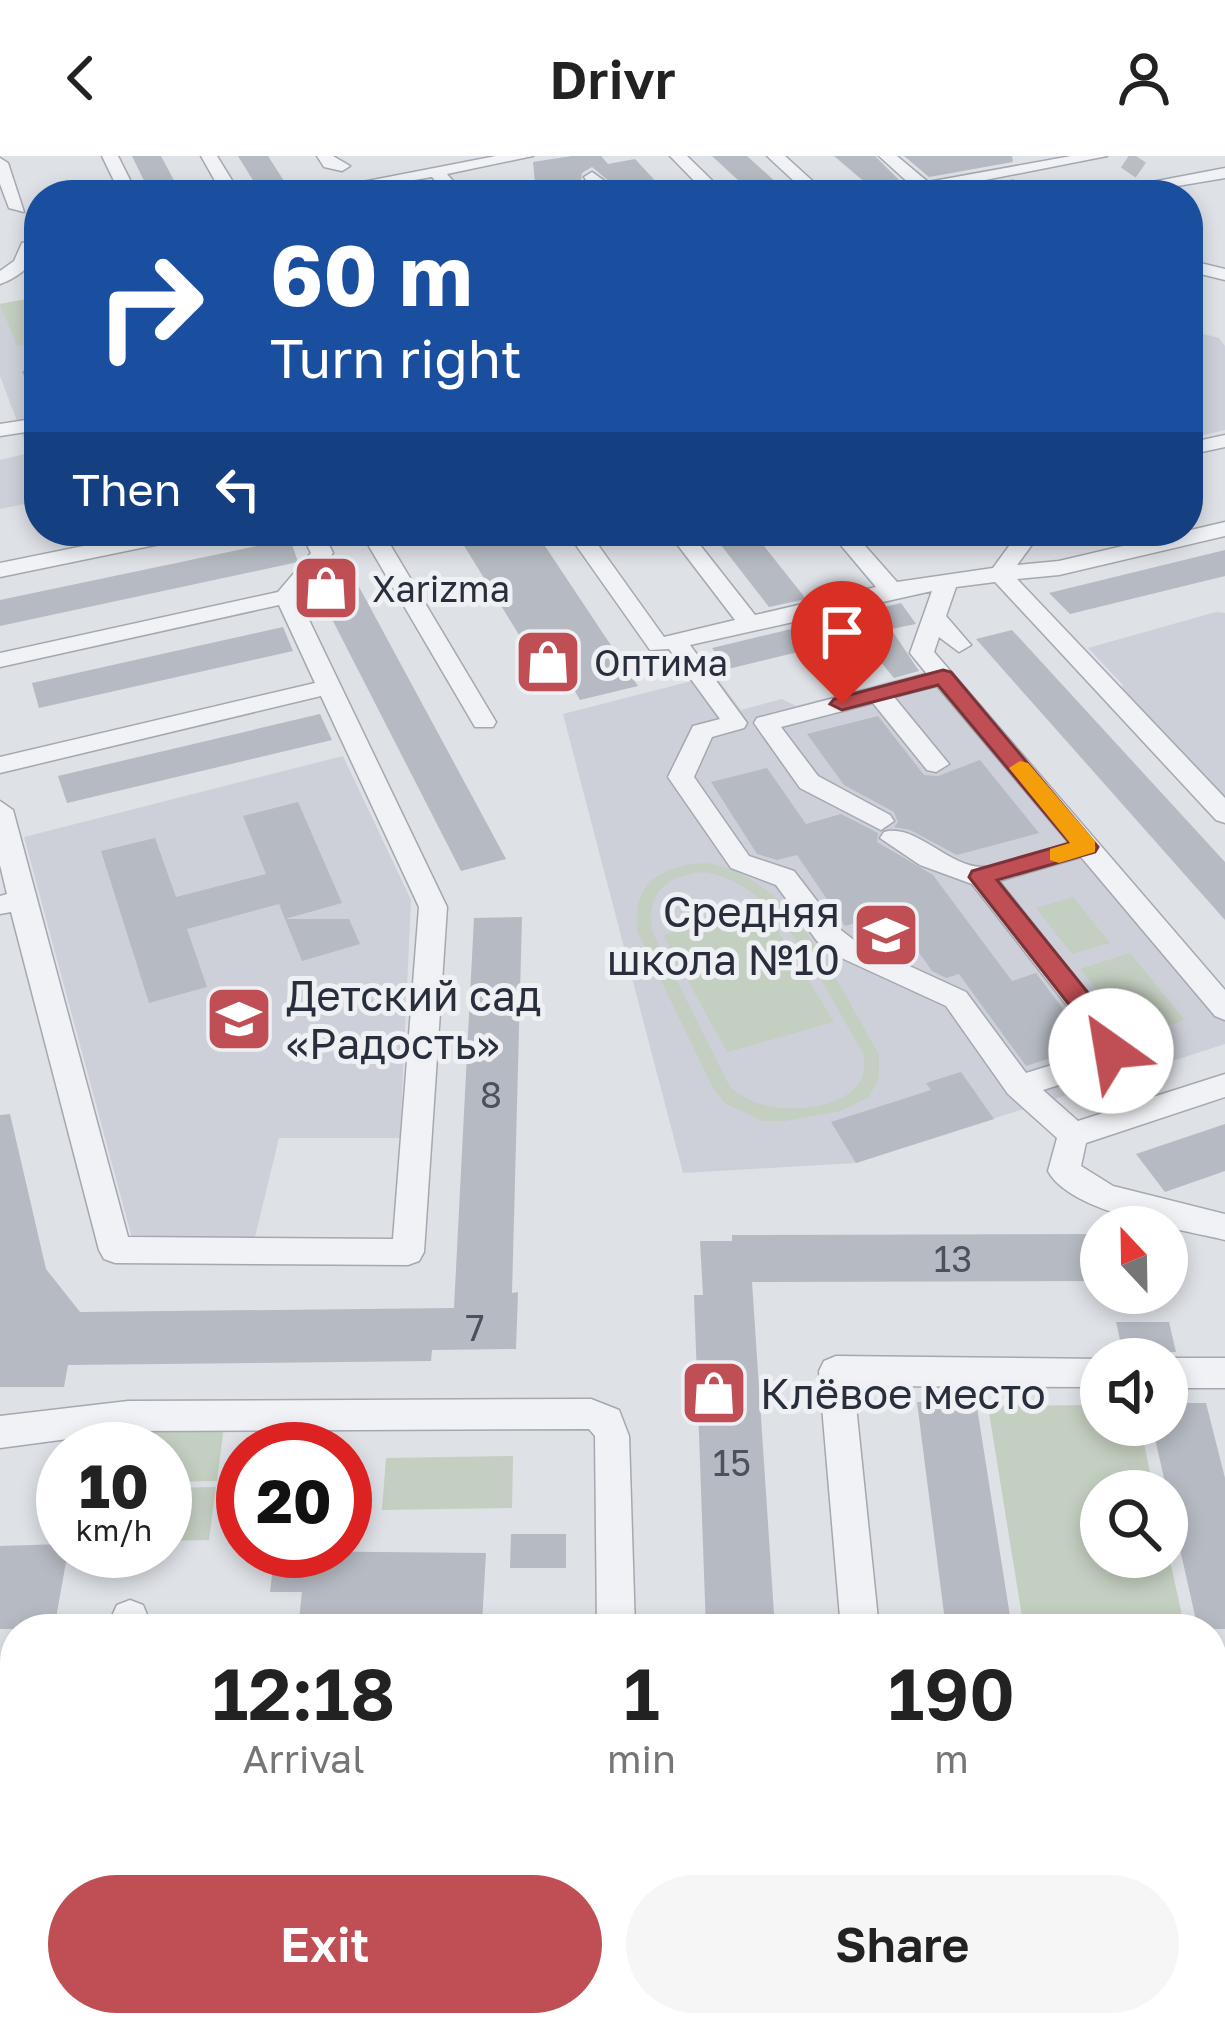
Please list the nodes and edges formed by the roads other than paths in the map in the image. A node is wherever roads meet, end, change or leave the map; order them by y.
1 (325, 156) edge
2 (525, 156) edge
3 (678, 156) edge
4 (775, 156) edge
5 (887, 156) edge
6 (1111, 157) edge
7 (0, 163) edge
8 (363, 163) dead end
9 (342, 166) junction
10 (1222, 170) edge
11 (436, 171) junction
12 (1142, 172) tunnel mouth
13 (592, 177) dead end
14 (352, 180) edge
15 (400, 180) edge
16 (444, 180) edge
17 (595, 180) edge
18 (703, 180) edge
19 (802, 180) edge
20 (916, 180) edge
21 (968, 180) edge
22 (1155, 180) edge
23 (1178, 180) edge
24 (9, 209) edge
25 (24, 257) edge
26 (0, 279) edge
27 (116, 546) edge
28 (318, 546) edge
29 (380, 546) edge
30 (588, 546) edge
31 (690, 546) edge
32 (853, 546) edge
33 (1020, 546) edge
34 (1153, 546) edge
35 (0, 570) edge
36 (1000, 574) junction
37 (946, 582) junction
38 (891, 590) junction
39 (286, 597) junction
40 (934, 617) junction
41 (749, 623) junction
42 (676, 641) junction
43 (959, 645) dead end
44 (0, 660) edge
45 (943, 677) junction
46 (329, 687) junction
47 (880, 694) junction
48 (484, 722) dead end
49 (735, 723) junction
50 (766, 723) junction
51 (937, 764) dead end
52 (0, 765) edge
53 (0, 810) edge
54 (1225, 814) edge
55 (1086, 847) junction
56 (981, 877) junction
57 (11, 903) edge
58 (1225, 1009) edge
59 (1225, 1085) edge
60 (1018, 1086) junction
61 (1073, 1135) junction
62 (1225, 1227) edge
63 (1080, 1372) edge
64 (1188, 1373) edge
65 (1225, 1373) edge
66 (0, 1432) edge
67 (616, 1614) edge
68 (859, 1614) edge

1 - 9 street
2 - 11 street
3 - 18 street
4 - 19 street
5 - 20 street
6 - 21 street
7 - 24 street
8 - 9 street
9 - 14 street
10 - 23 street
11 - 15 street
11 - 16 street
12 - 22 street
13 - 17 street
25 - 26 street
27 - 35 street
28 - 39 street
29 - 48 street
30 - 42 street
31 - 41 street
32 - 38 street
33 - 36 street
34 - 36 street
36 - 37 street
36 - 54 street
37 - 38 street
37 - 40 street
38 - 41 street
39 - 44 street
39 - 46 street
40 - 43 street
40 - 45 street
41 - 42 street
42 - 49 street
45 - 47 street
45 - 55 street
46 - 52 street
46 - 57 street
47 - 50 street
47 - 51 street
49 - 50 street
49 - 60 street
50 - 56 street
53 - 57 street
55 - 56 street
55 - 58 street
56 - 60 street
59 - 61 street
60 - 61 street
61 - 62 street
63 - 68 street
64 - 65 street
66 - 67 street

